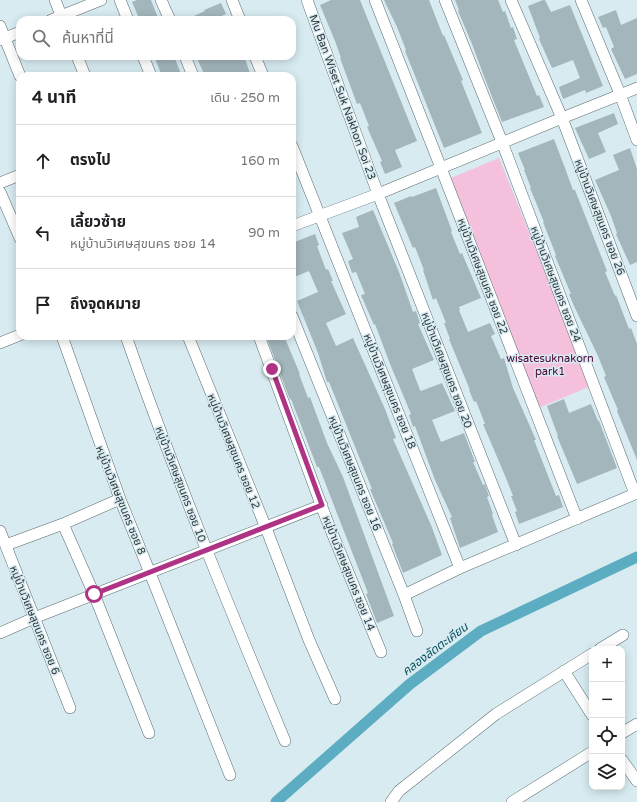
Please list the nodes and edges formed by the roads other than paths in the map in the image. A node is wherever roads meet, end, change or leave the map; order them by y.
1 (55, 0) edge
2 (102, 0) edge
3 (120, 0) edge
4 (162, 0) edge
5 (232, 0) edge
6 (307, 0) edge
7 (374, 0) edge
8 (445, 0) edge
9 (511, 0) edge
10 (581, 0) edge
11 (58, 16) edge
12 (66, 16) edge
13 (126, 16) edge
14 (168, 16) edge
15 (238, 16) edge
16 (0, 26) edge
17 (16, 34) edge
18 (2, 39) edge
19 (79, 60) edge
20 (145, 60) edge
21 (187, 60) edge
22 (257, 60) edge
23 (18, 72) edge
24 (84, 72) edge
25 (149, 72) edge
26 (191, 72) edge
27 (261, 72) edge
28 (637, 88) edge
29 (620, 94) junction
30 (562, 118) junction
31 (637, 140) edge
32 (502, 142) junction
33 (296, 156) edge
34 (442, 168) junction
35 (16, 177) edge
36 (0, 183) edge
37 (0, 192) edge
38 (378, 194) junction
39 (320, 215) junction
40 (296, 224) edge
41 (16, 229) edge
42 (637, 316) edge
43 (296, 326) edge
44 (16, 337) edge
45 (63, 340) edge
46 (127, 340) edge
47 (190, 340) edge
48 (260, 340) edge
49 (0, 343) edge
50 (636, 494) edge
51 (120, 499) junction
52 (322, 505) junction
53 (577, 519) junction
54 (63, 524) junction
55 (266, 528) junction
56 (0, 531) edge
57 (6, 545) junction
58 (516, 545) junction
59 (207, 550) junction
60 (460, 568) junction
61 (150, 573) junction
62 (94, 594) junction
63 (404, 595) junction
64 (34, 618) junction
65 (417, 631) dead end
66 (0, 634) edge
67 (622, 635) dead end
68 (605, 646) edge
69 (381, 652) dead end
70 (589, 656) edge
71 (564, 671) junction
72 (335, 700) dead end
73 (70, 708) dead end
74 (589, 710) edge
75 (637, 724) edge
76 (625, 731) edge
77 (149, 733) dead end
78 (285, 741) dead end
79 (589, 754) edge
80 (625, 764) edge
81 (230, 774) dead end
82 (637, 781) edge
83 (391, 802) edge
84 (512, 802) edge

1 - 11 street
2 - 12 street
3 - 13 street
4 - 14 street
5 - 15 street
6 - 38 street, Mu Ban Wiset Suk Nakhon Soi 23
7 - 34 street, หมู่บ้านวิเศษสุขนคร ซอย 22
8 - 32 street, หมู่บ้านวิเศษสุขนคร ซอย 24
9 - 30 street, หมู่บ้านวิเศษสุขนคร ซอย 26
10 - 29 street
16 - 18 street
17 - 18 street
18 - 23 street
19 - 24 street
20 - 25 street
21 - 26 street
22 - 27 street
28 - 29 street
29 - 30 street
29 - 31 street
30 - 32 street
30 - 42 street, หมู่บ้านวิเศษสุขนคร ซอย 26
32 - 34 street
32 - 50 street, หมู่บ้านวิเศษสุขนคร ซอย 24
33 - 39 street, หมู่บ้านวิเศษสุขนคร ซอย 18
34 - 38 street
34 - 53 street, หมู่บ้านวิเศษสุขนคร ซอย 22
35 - 36 street
37 - 41 street
38 - 39 street
38 - 58 street, หมู่บ้านวิเศษสุขนคร ซอย 20
39 - 40 street
39 - 60 street, หมู่บ้านวิเศษสุขนคร ซอย 18
43 - 63 street, หมู่บ้านวิเศษสุขนคร ซอย 16
44 - 49 street
45 - 51 street, หมู่บ้านวิเศษสุขนคร ซอย 8
46 - 59 street, หมู่บ้านวิเศษสุขนคร ซอย 10
47 - 55 street, หมู่บ้านวิเศษสุขนคร ซอย 12
48 - 52 street, หมู่บ้านวิเศษสุขนคร ซอย 14
50 - 53 street
51 - 54 street
51 - 61 street, หมู่บ้านวิเศษสุขนคร ซอย 8
52 - 55 street
52 - 69 street, หมู่บ้านวิเศษสุขนคร ซอย 14
53 - 58 street
54 - 57 street
54 - 62 street
55 - 59 street
55 - 72 street, หมู่บ้านวิเศษสุขนคร ซอย 12
56 - 57 street, หมู่บ้านวิเศษสุขนคร ซอย 6
57 - 64 street, หมู่บ้านวิเศษสุขนคร ซอย 6
58 - 60 street
59 - 61 street
59 - 78 street, หมู่บ้านวิเศษสุขนคร ซอย 10
60 - 63 street
61 - 62 street
61 - 81 street, หมู่บ้านวิเศษสุขนคร ซอย 8
62 - 64 street
62 - 77 street
63 - 65 street, หมู่บ้านวิเศษสุขนคร ซอย 16
64 - 66 street
64 - 73 street, หมู่บ้านวิเศษสุขนคร ซอย 6
67 - 68 street
70 - 71 street
71 - 74 street
71 - 83 street
75 - 76 street
79 - 84 street
80 - 82 street

